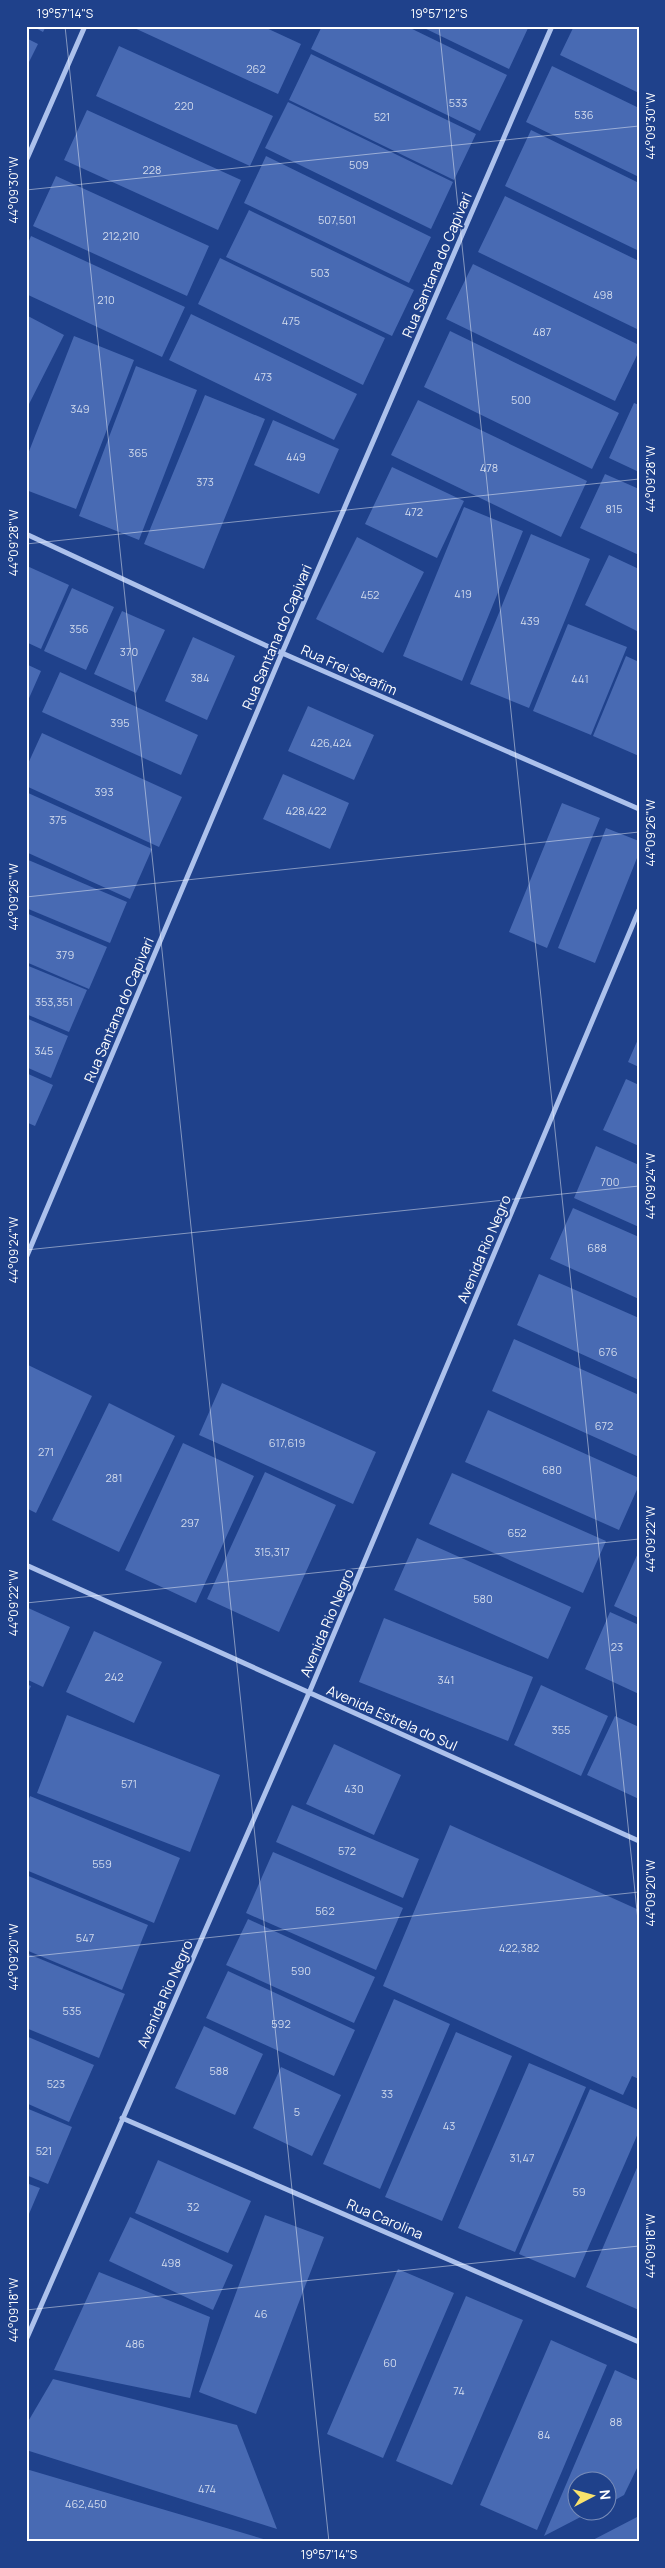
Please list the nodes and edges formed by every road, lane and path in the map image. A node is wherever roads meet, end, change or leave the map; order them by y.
1 (85, 26) edge
2 (552, 26) edge
3 (26, 161) edge
4 (26, 534) edge
5 (282, 653) junction
6 (639, 809) edge
7 (639, 910) edge
8 (26, 1258) edge
9 (26, 1565) edge
10 (310, 1693) junction
11 (639, 1841) edge
12 (122, 2118) junction
13 (26, 2340) edge
14 (639, 2342) edge

1 - 3 street
2 - 5 street, Rua Santana do Capivari
4 - 5 street, Rua Frei Serafim
5 - 6 street, Rua Frei Serafim
5 - 8 street, Rua Santana do Capivari
7 - 10 street, Avenida Rio Negro
9 - 10 street, Avenida Estrela do Sul
10 - 11 street, Avenida Estrela do Sul
10 - 12 street, Avenida Rio Negro
12 - 13 street, Avenida Rio Negro
12 - 14 street, Rua Carolina

